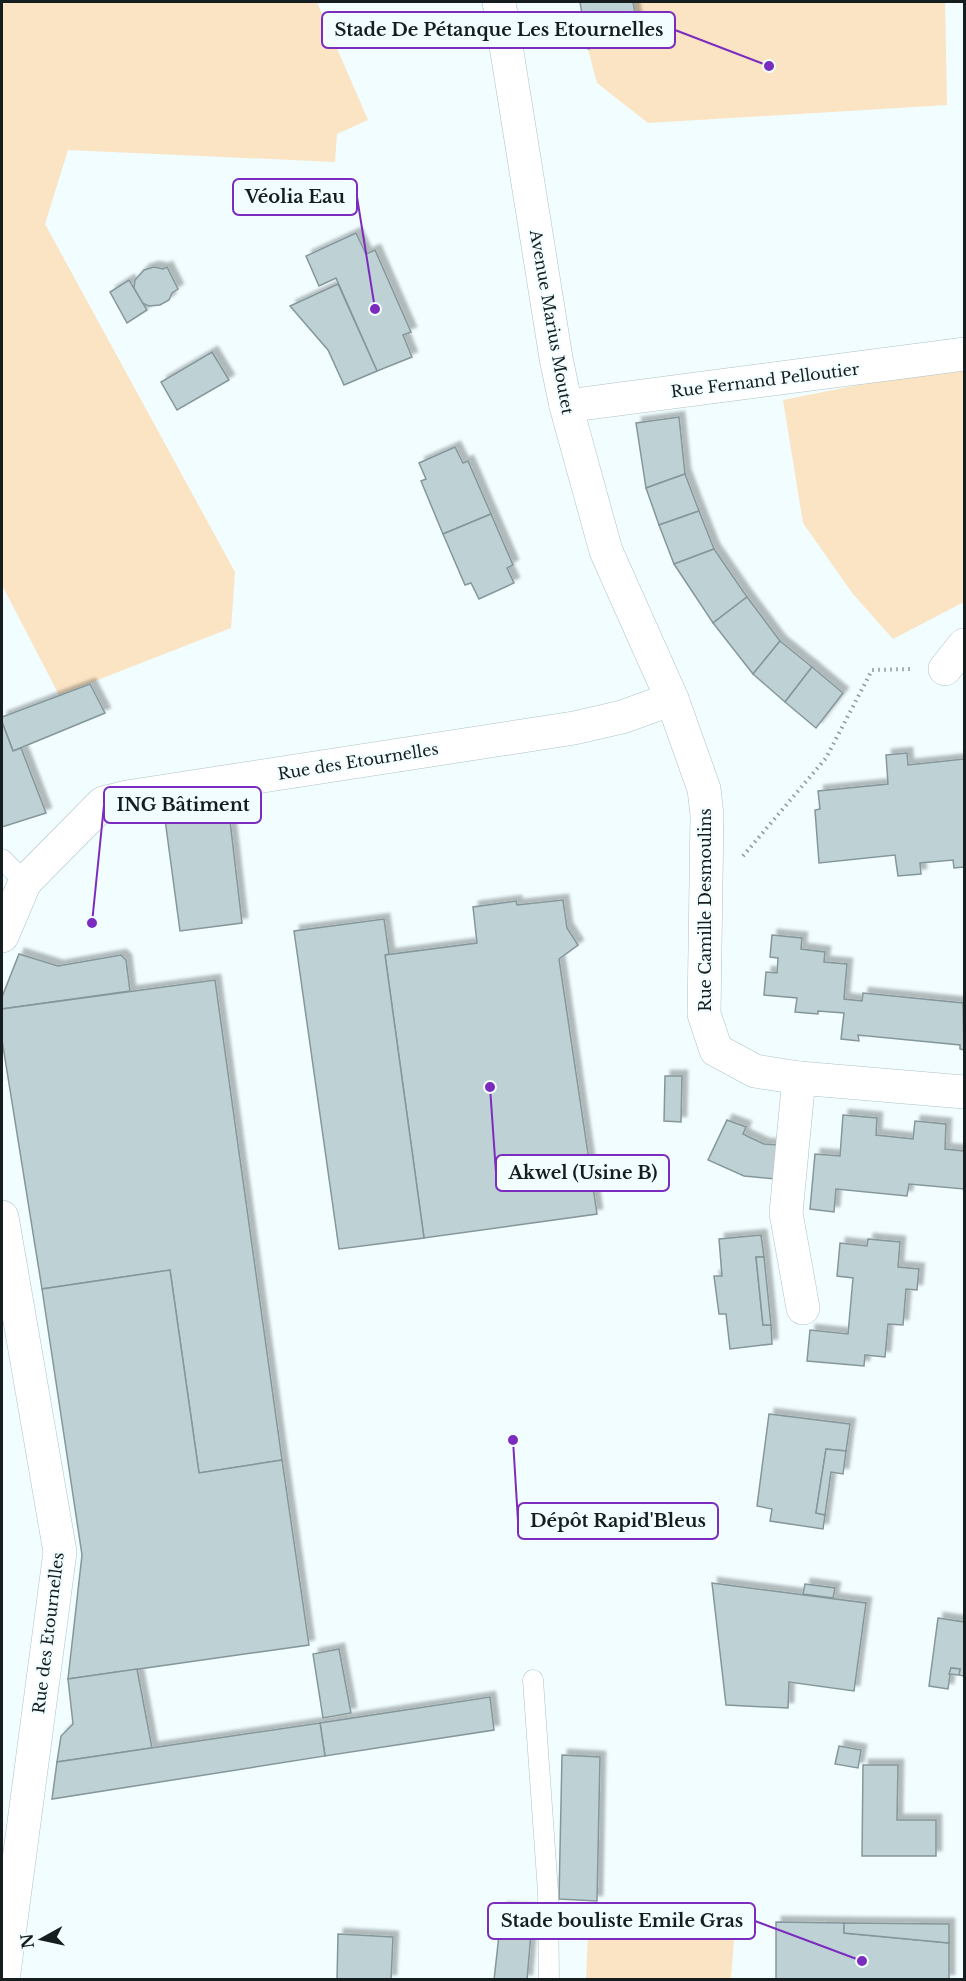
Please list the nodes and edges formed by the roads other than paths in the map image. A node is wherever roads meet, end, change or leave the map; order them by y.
1 (499, 2) edge
2 (964, 354) edge
3 (566, 406) junction
4 (672, 699) junction
5 (2, 859) edge
6 (25, 882) junction
7 (2, 936) edge
8 (799, 1078) junction
9 (964, 1092) edge
10 (2, 1217) edge
11 (803, 1308) dead end
12 (533, 1680) dead end
13 (3, 1980) edge
14 (549, 1980) edge

1 - 3 street, Avenue Marius Moutet
2 - 3 street, Rue Fernand Pelloutier
3 - 4 street, Avenue Marius Moutet
4 - 6 street, Rue des Etournelles
4 - 8 street, Rue Camille Desmoulins
5 - 6 lane
6 - 7 street, Rue des Etournelles
8 - 9 street, Rue Camille Desmoulins
8 - 11 street
10 - 13 street, Rue des Etournelles
12 - 14 lane

